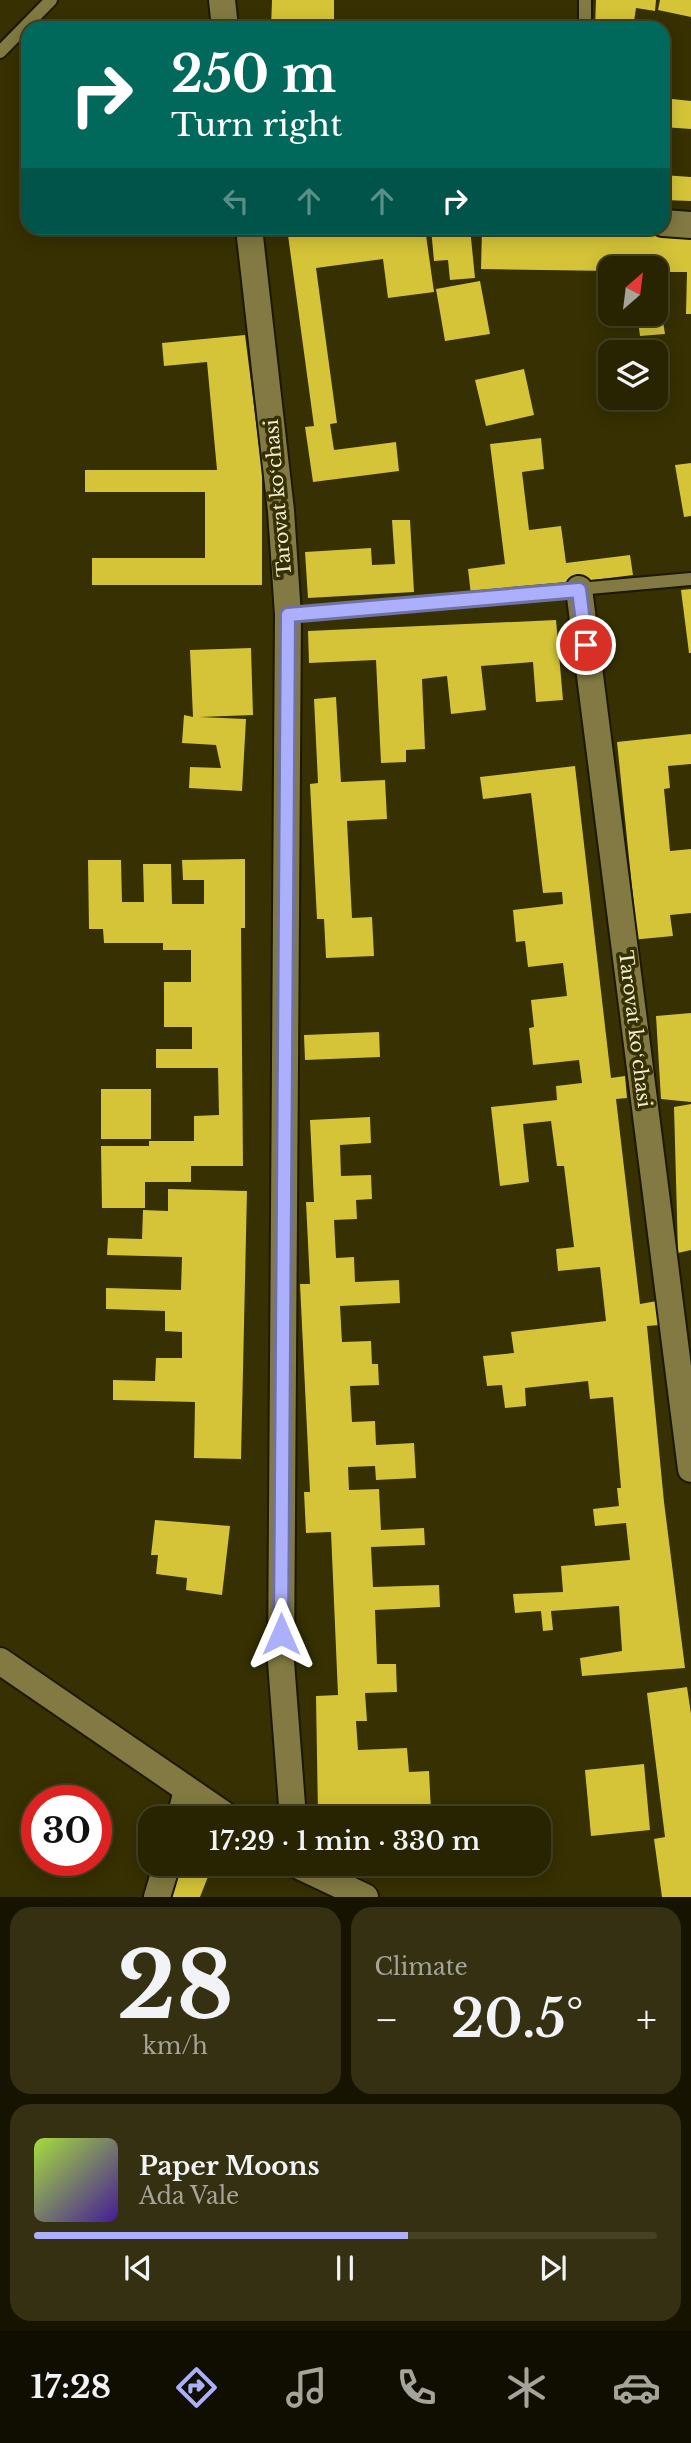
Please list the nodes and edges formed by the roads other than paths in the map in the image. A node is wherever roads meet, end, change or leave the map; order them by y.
1 (51, 0) edge
2 (222, 0) edge
3 (586, 0) edge
4 (30, 21) edge
5 (224, 21) edge
6 (586, 21) edge
7 (21, 31) edge
8 (0, 52) edge
9 (670, 224) edge
10 (691, 225) edge
11 (250, 235) edge
12 (691, 579) edge
13 (579, 590) junction
14 (288, 615) junction
15 (691, 1469) edge
16 (0, 1661) edge
17 (187, 1790) junction
18 (183, 1806) edge
19 (211, 1806) edge
20 (292, 1806) edge
21 (163, 1876) edge
22 (321, 1876) edge
23 (157, 1897) edge
24 (365, 1897) edge

1 - 4 lane
2 - 5 street
3 - 6 lane
7 - 8 lane
9 - 10 street
11 - 14 street, Tarovat koʻchasi
12 - 13 lane
13 - 14 lane
13 - 15 street, Tarovat koʻchasi
14 - 20 street, Tarovat koʻchasi
16 - 17 street
17 - 18 street
17 - 19 street
21 - 23 street
22 - 24 street

